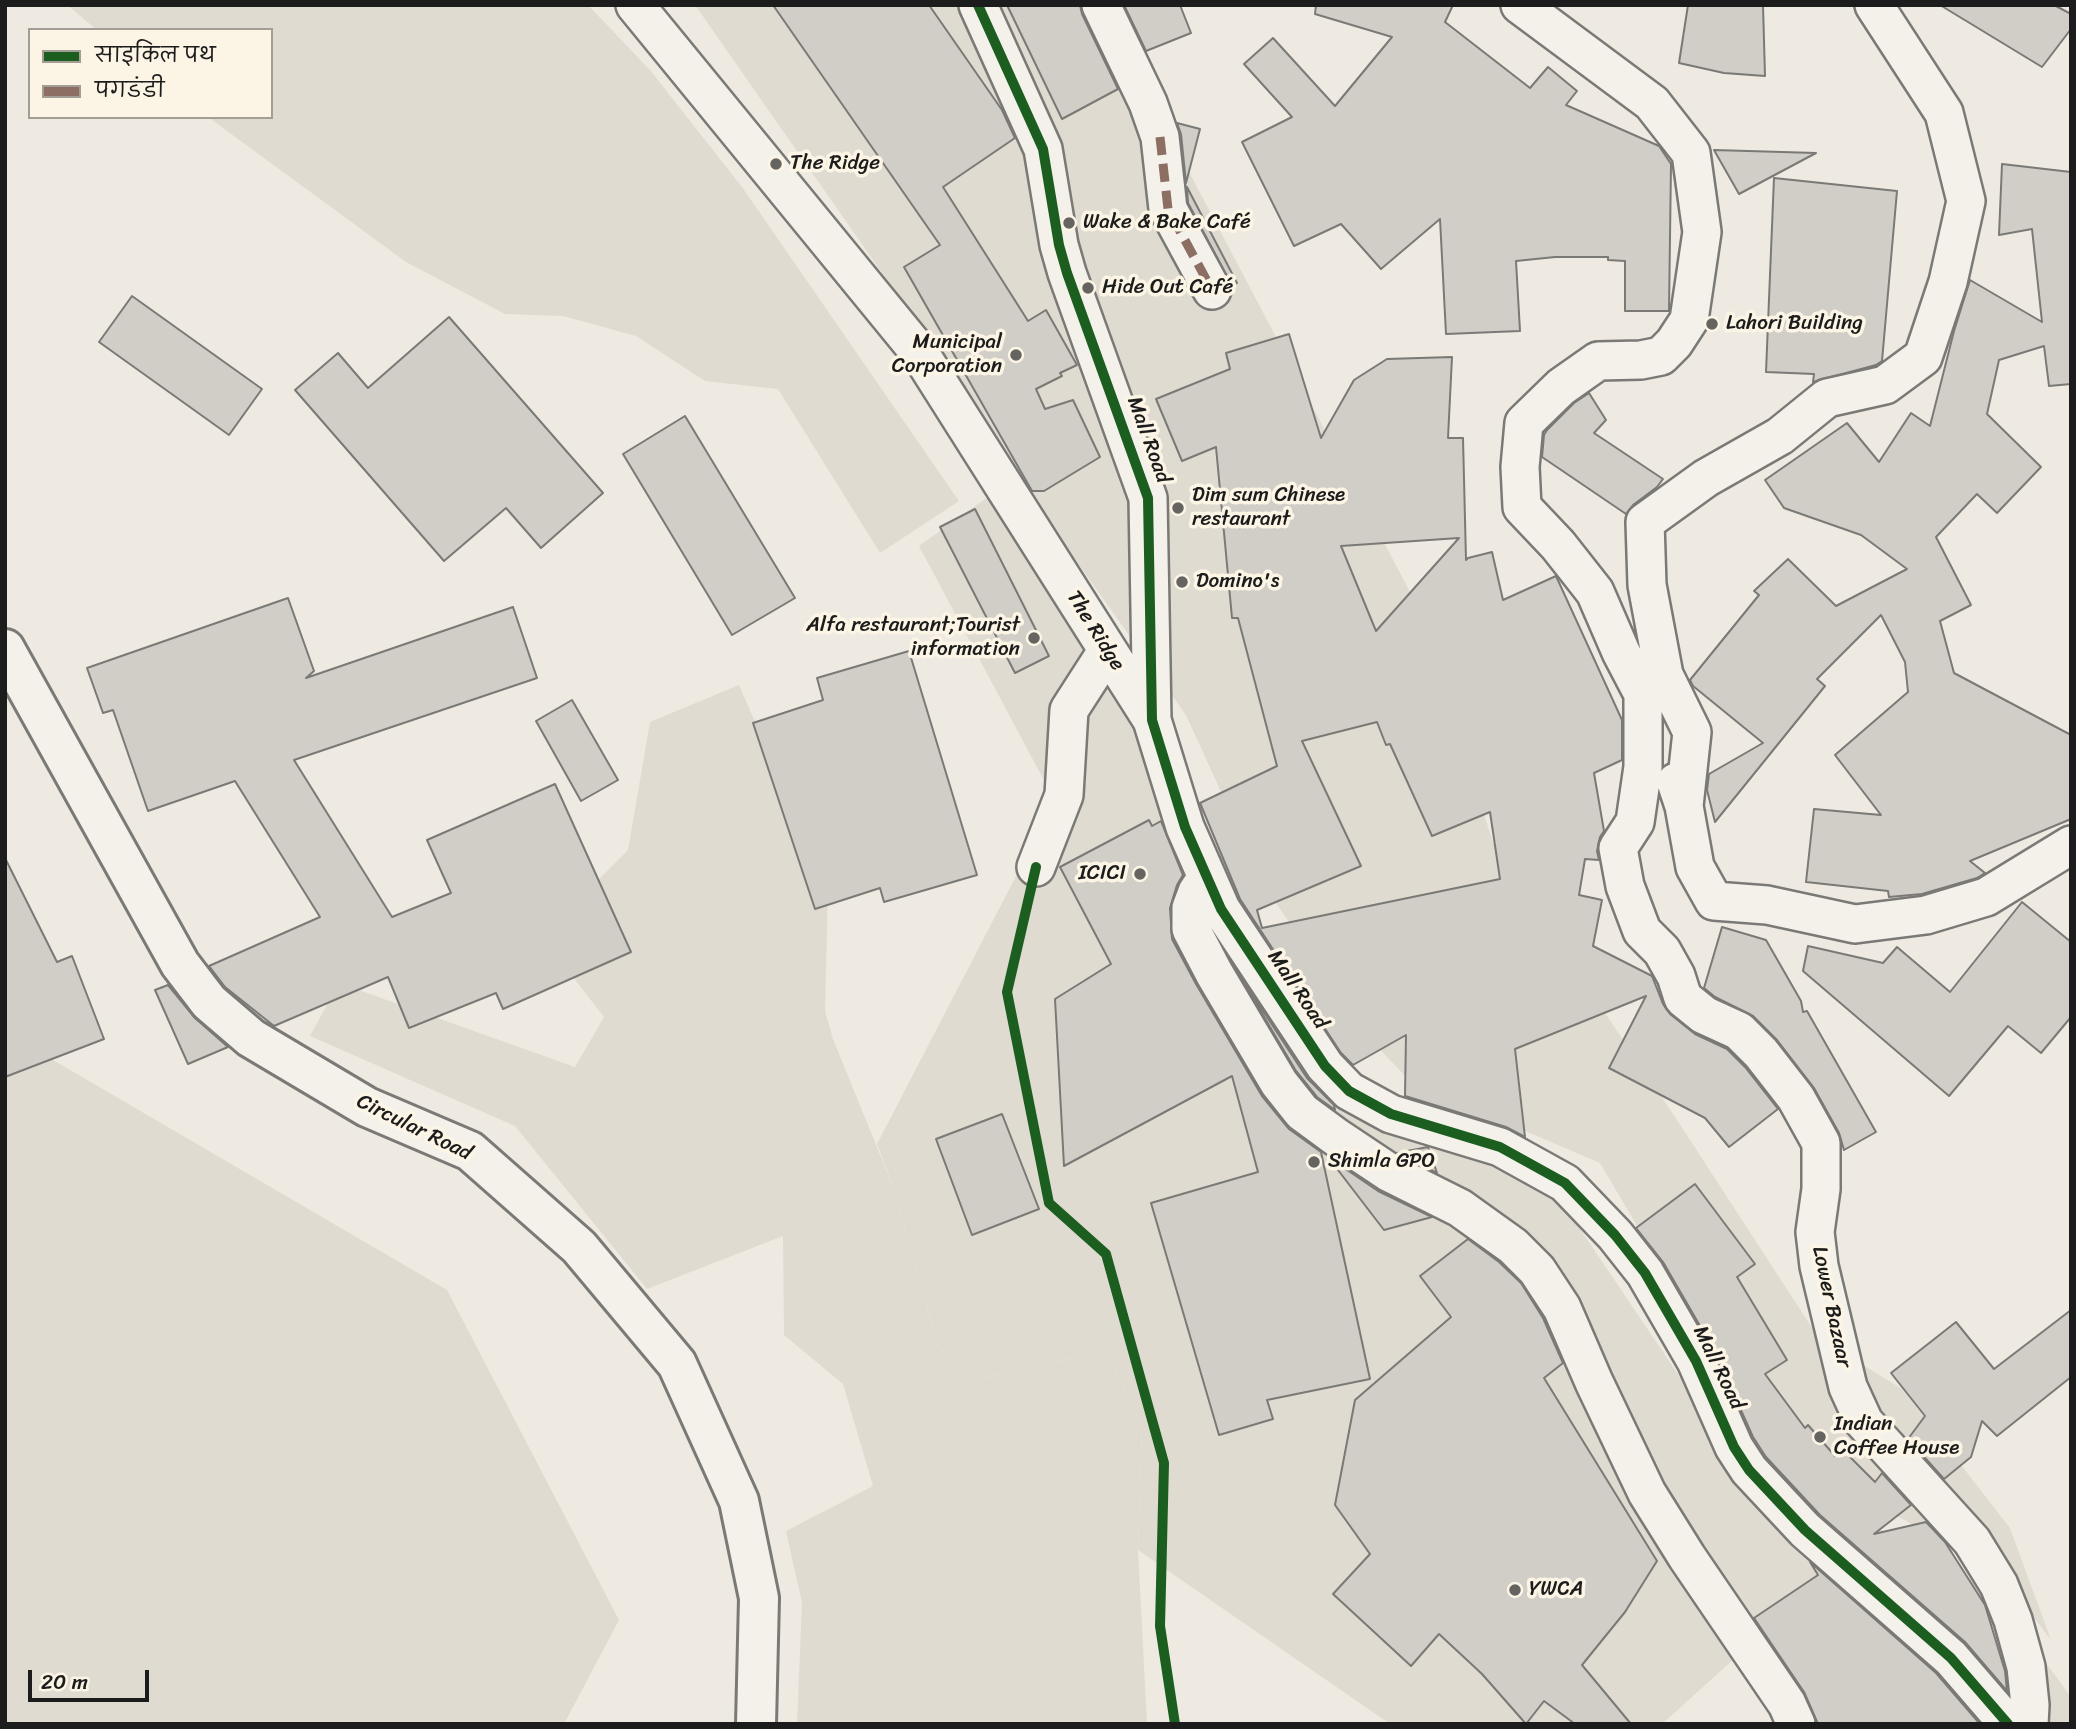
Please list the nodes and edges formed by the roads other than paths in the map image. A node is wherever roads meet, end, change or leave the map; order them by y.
1 (635, 5) edge
2 (978, 5) edge
3 (1101, 5) edge
4 (1520, 5) edge
5 (1874, 5) edge
6 (1212, 290) dead end
7 (5, 649) edge
8 (1107, 651) junction
9 (1152, 720) junction
10 (1645, 732) junction
11 (1684, 806) junction
12 (2071, 845) edge
13 (1036, 867) dead end
14 (1207, 877) junction
15 (755, 1724) edge
16 (1797, 1724) edge
17 (2008, 1724) edge
18 (2029, 1724) edge

1 - 8 street, The Ridge
2 - 9 street, Mall Road
3 - 6 street
4 - 10 street, Lower Bazaar
5 - 11 street
7 - 15 main road, Circular Road
8 - 9 street, The Ridge
8 - 13 street
9 - 14 street, Mall Road
10 - 11 street
10 - 18 street, Lower Bazaar
11 - 12 street
14 - 16 street
14 - 17 street, Mall Road

